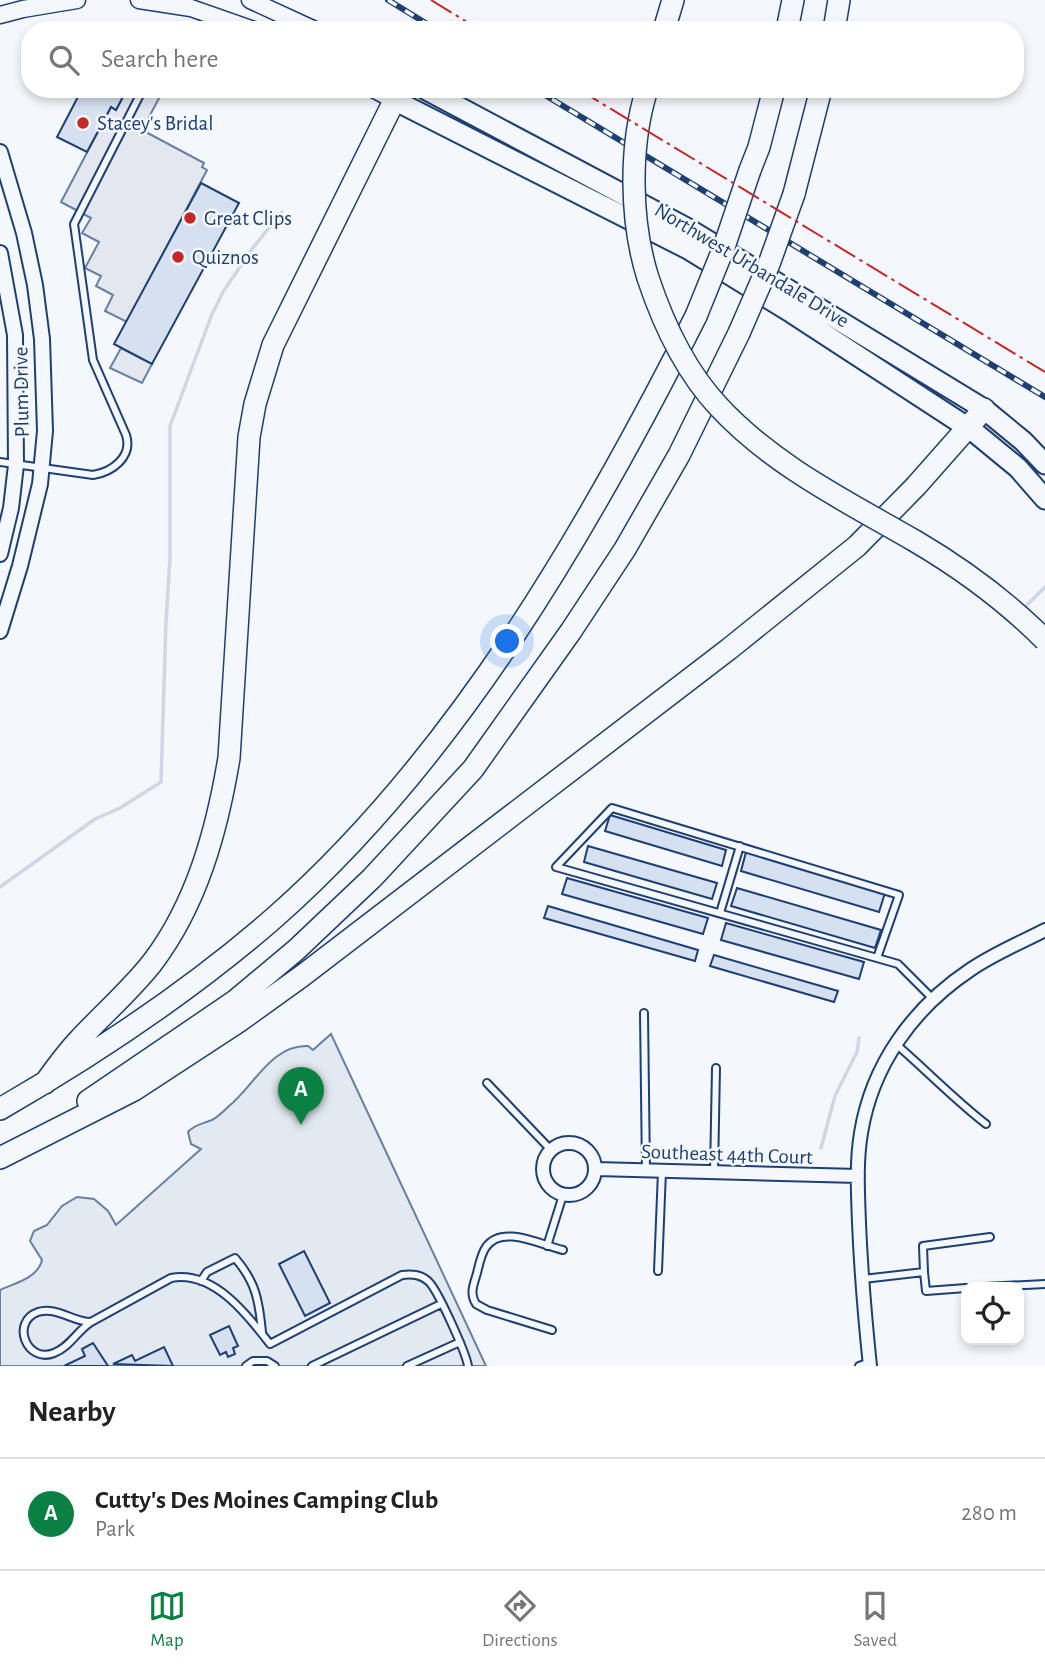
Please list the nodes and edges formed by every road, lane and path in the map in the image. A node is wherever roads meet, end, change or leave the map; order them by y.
1 (77, 0) edge
2 (139, 0) edge
3 (250, 0) edge
4 (673, 0) edge
5 (793, 0) edge
6 (839, 0) edge
7 (0, 16) edge
8 (228, 21) edge
9 (296, 21) edge
10 (667, 21) edge
11 (789, 21) edge
12 (836, 21) edge
13 (138, 98) edge
14 (396, 98) edge
15 (403, 98) edge
16 (442, 98) edge
17 (645, 98) edge
18 (772, 98) edge
19 (819, 98) edge
20 (0, 152) edge
21 (0, 253) edge
22 (984, 409) junction
23 (968, 428) junction
24 (0, 462) edge
25 (1045, 464) edge
26 (16, 465) junction
27 (42, 468) junction
28 (1045, 499) edge
29 (0, 554) edge
30 (0, 631) edge
31 (1045, 640) edge
32 (740, 846) junction
33 (720, 913) junction
34 (1045, 930) edge
35 (877, 958) junction
36 (933, 999) junction
37 (644, 1013) dead end
38 (895, 1043) junction
39 (716, 1068) dead end
40 (45, 1083) junction
41 (487, 1083) dead end
42 (0, 1109) edge
43 (986, 1124) dead end
44 (551, 1150) junction
45 (0, 1157) edge
46 (596, 1169) junction
47 (646, 1171) junction
48 (662, 1171) junction
49 (714, 1172) junction
50 (858, 1176) junction
51 (563, 1195) junction
52 (990, 1237) dead end
53 (547, 1246) junction
54 (563, 1250) dead end
55 (658, 1271) dead end
56 (924, 1272) junction
57 (861, 1279) junction
58 (201, 1281) junction
59 (1045, 1284) edge
60 (1024, 1285) edge
61 (961, 1288) edge
62 (441, 1304) junction
63 (91, 1322) junction
64 (552, 1330) dead end
65 (262, 1334) junction
66 (460, 1342) junction
67 (270, 1344) junction
68 (267, 1361) junction
69 (867, 1365) edge
70 (246, 1366) edge
71 (275, 1366) edge
72 (312, 1366) edge
73 (407, 1366) edge
74 (468, 1366) edge

1 - 7 main road
2 - 8 main road
3 - 9 main road
4 - 10 highway
5 - 11 highway
6 - 12 highway
13 - 27 lane
14 - 40 highway
15 - 23 highway, Northwest Urbandale Drive
16 - 22 highway, Northwest Urbandale Drive
17 - 31 highway, bridge
18 - 40 highway, bridge
19 - 45 highway, bridge
20 - 27 street, Plum Drive
21 - 26 street, Plum Drive
22 - 23 highway
22 - 25 highway, Northwest Urbandale Drive
23 - 28 highway, Northwest Urbandale Drive
23 - 45 highway
24 - 26 lane
26 - 27 lane
26 - 29 street, Plum Drive
27 - 30 street, Plum Drive
32 - 33 lane
32 - 33 lane
32 - 35 lane
33 - 35 lane
34 - 36 street
35 - 36 lane
36 - 38 street
37 - 47 lane
38 - 43 lane
38 - 50 street
39 - 49 lane
40 - 42 highway
41 - 44 lane
44 - 46 street
44 - 51 street
46 - 47 street, Southeast 44th Court
46 - 51 street
47 - 48 street, Southeast 44th Court
48 - 49 street, Southeast 44th Court
48 - 55 lane
49 - 50 street, Southeast 44th Court
50 - 57 street
51 - 53 lane
52 - 56 lane
53 - 54 lane
53 - 64 lane
56 - 57 lane
56 - 61 lane
57 - 69 street
58 - 63 lane
58 - 65 lane
58 - 65 lane
59 - 60 lane
62 - 66 lane
62 - 67 lane
62 - 72 lane
63 - 63 lane
65 - 67 lane
66 - 73 lane
66 - 74 lane
67 - 68 lane
68 - 70 lane
68 - 71 lane

